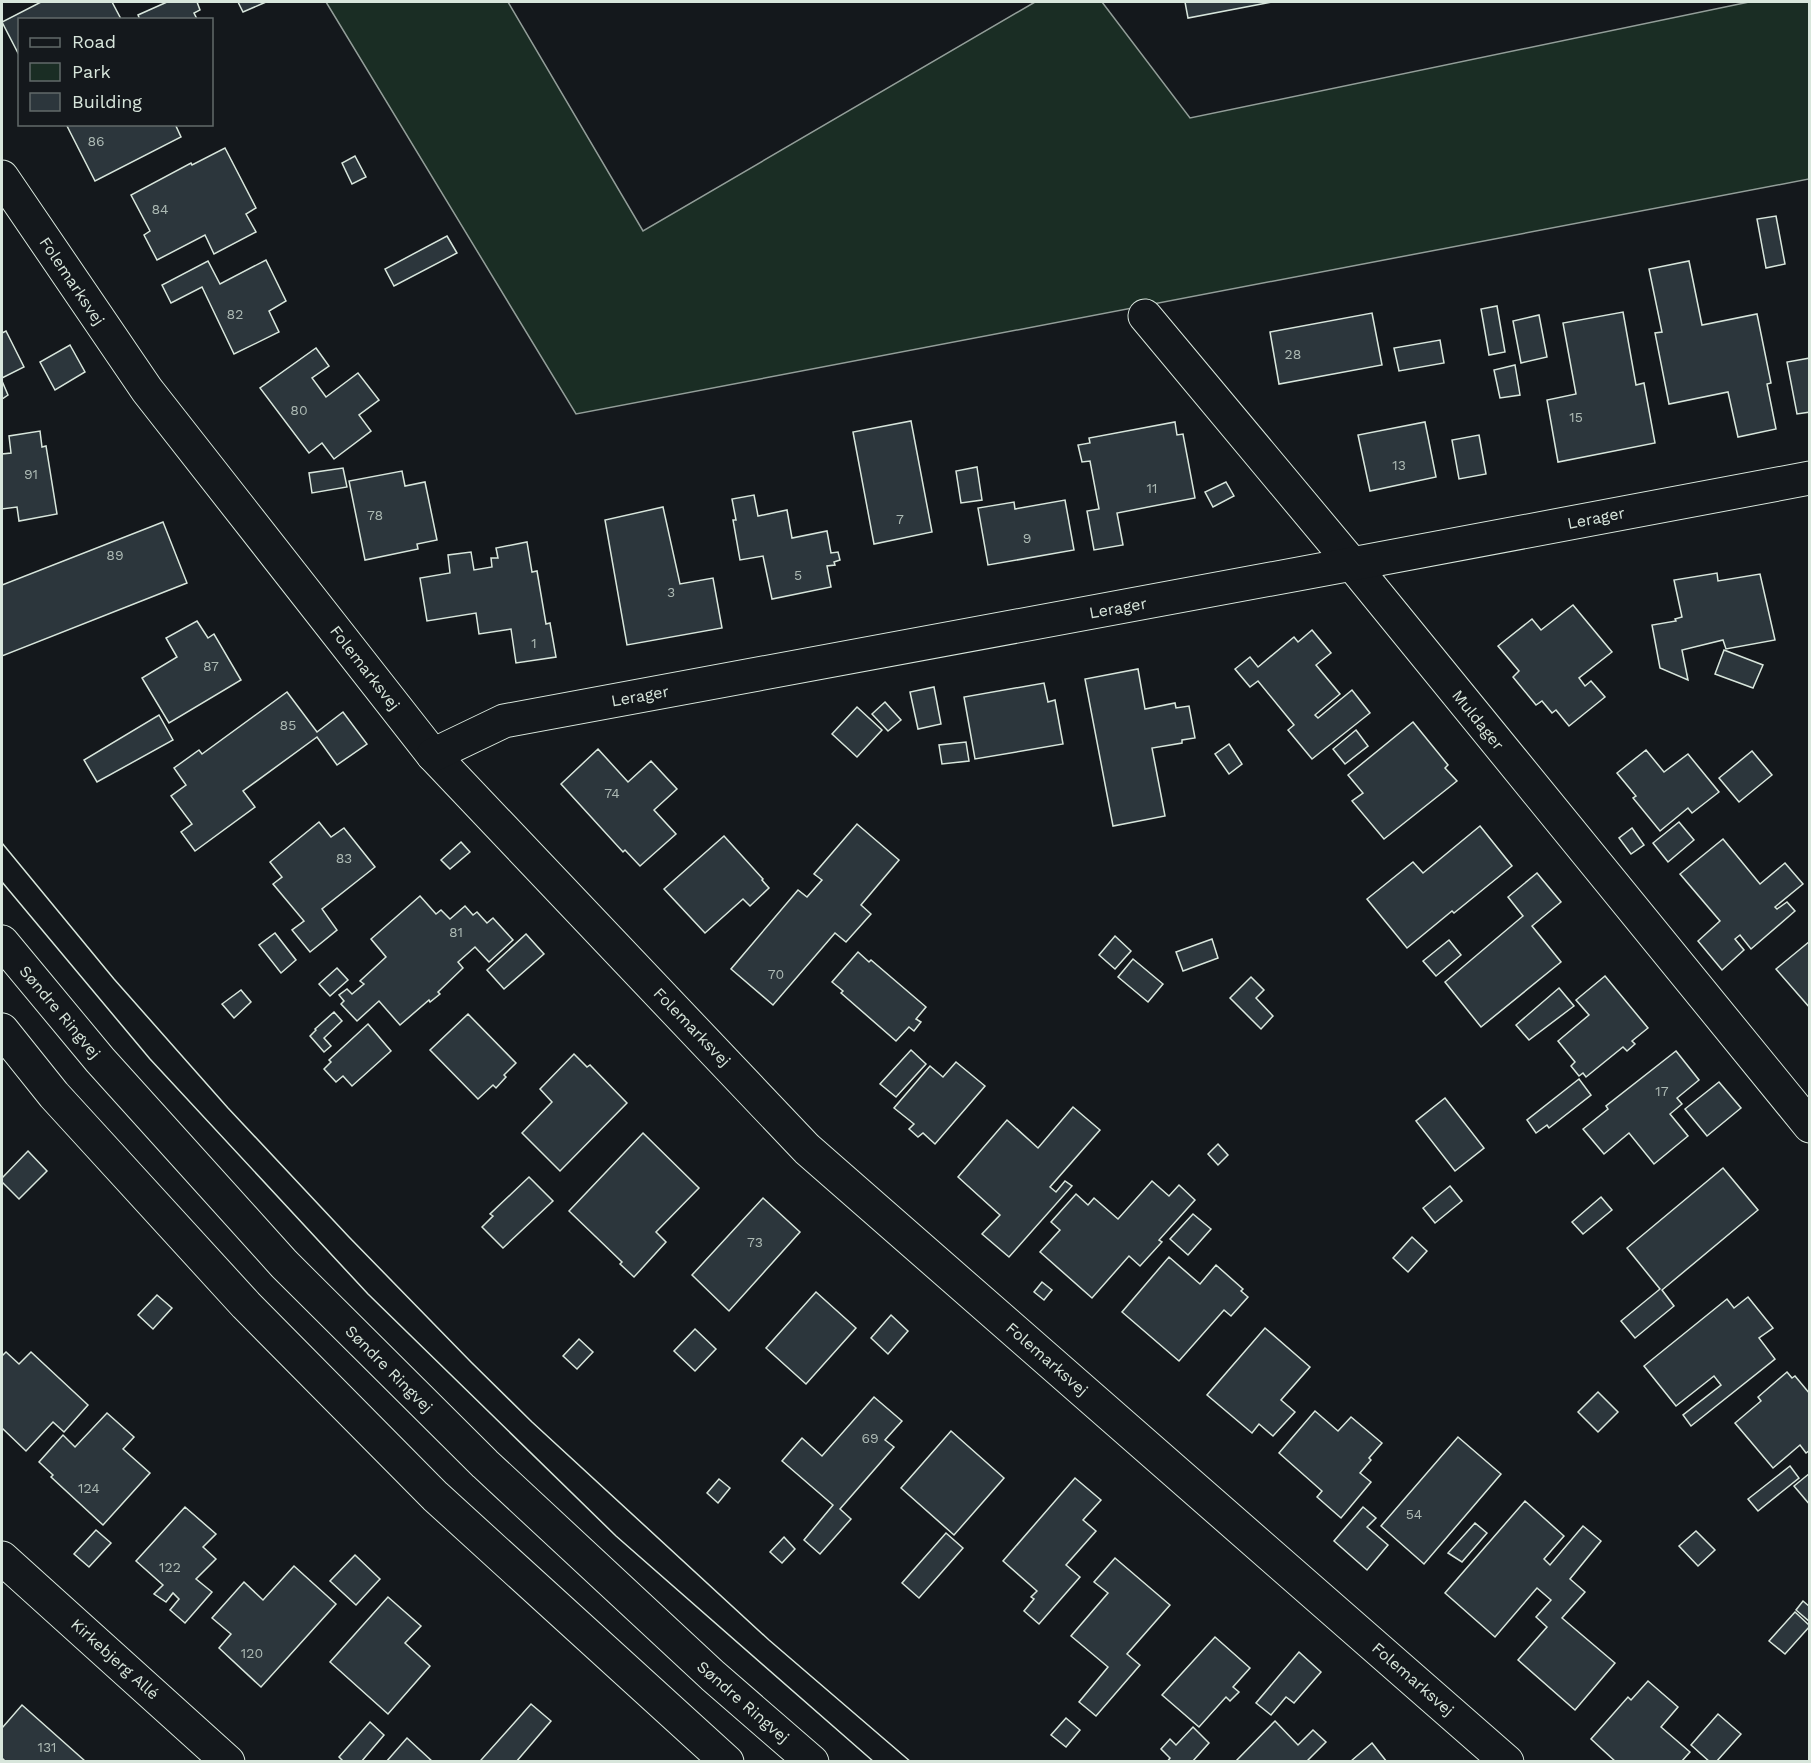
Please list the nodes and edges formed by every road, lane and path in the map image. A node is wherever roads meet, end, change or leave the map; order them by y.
1 (2, 177) edge
2 (1145, 316) dead end
3 (1809, 478) edge
4 (1352, 564) junction
5 (433, 755) junction
6 (2, 942) edge
7 (2, 1030) edge
8 (1809, 1126) edge
9 (2, 1558) edge
10 (228, 1761) edge
11 (727, 1761) edge
12 (812, 1761) edge
13 (1507, 1761) edge

1 - 5 street, Folemarksvej
2 - 4 street, Muldager
3 - 4 street, Lerager
4 - 5 street, Lerager
4 - 8 street, Muldager
5 - 13 street, Folemarksvej
6 - 12 street, Søndre Ringvej
7 - 11 street
9 - 10 street, Kirkebjerg Allé

